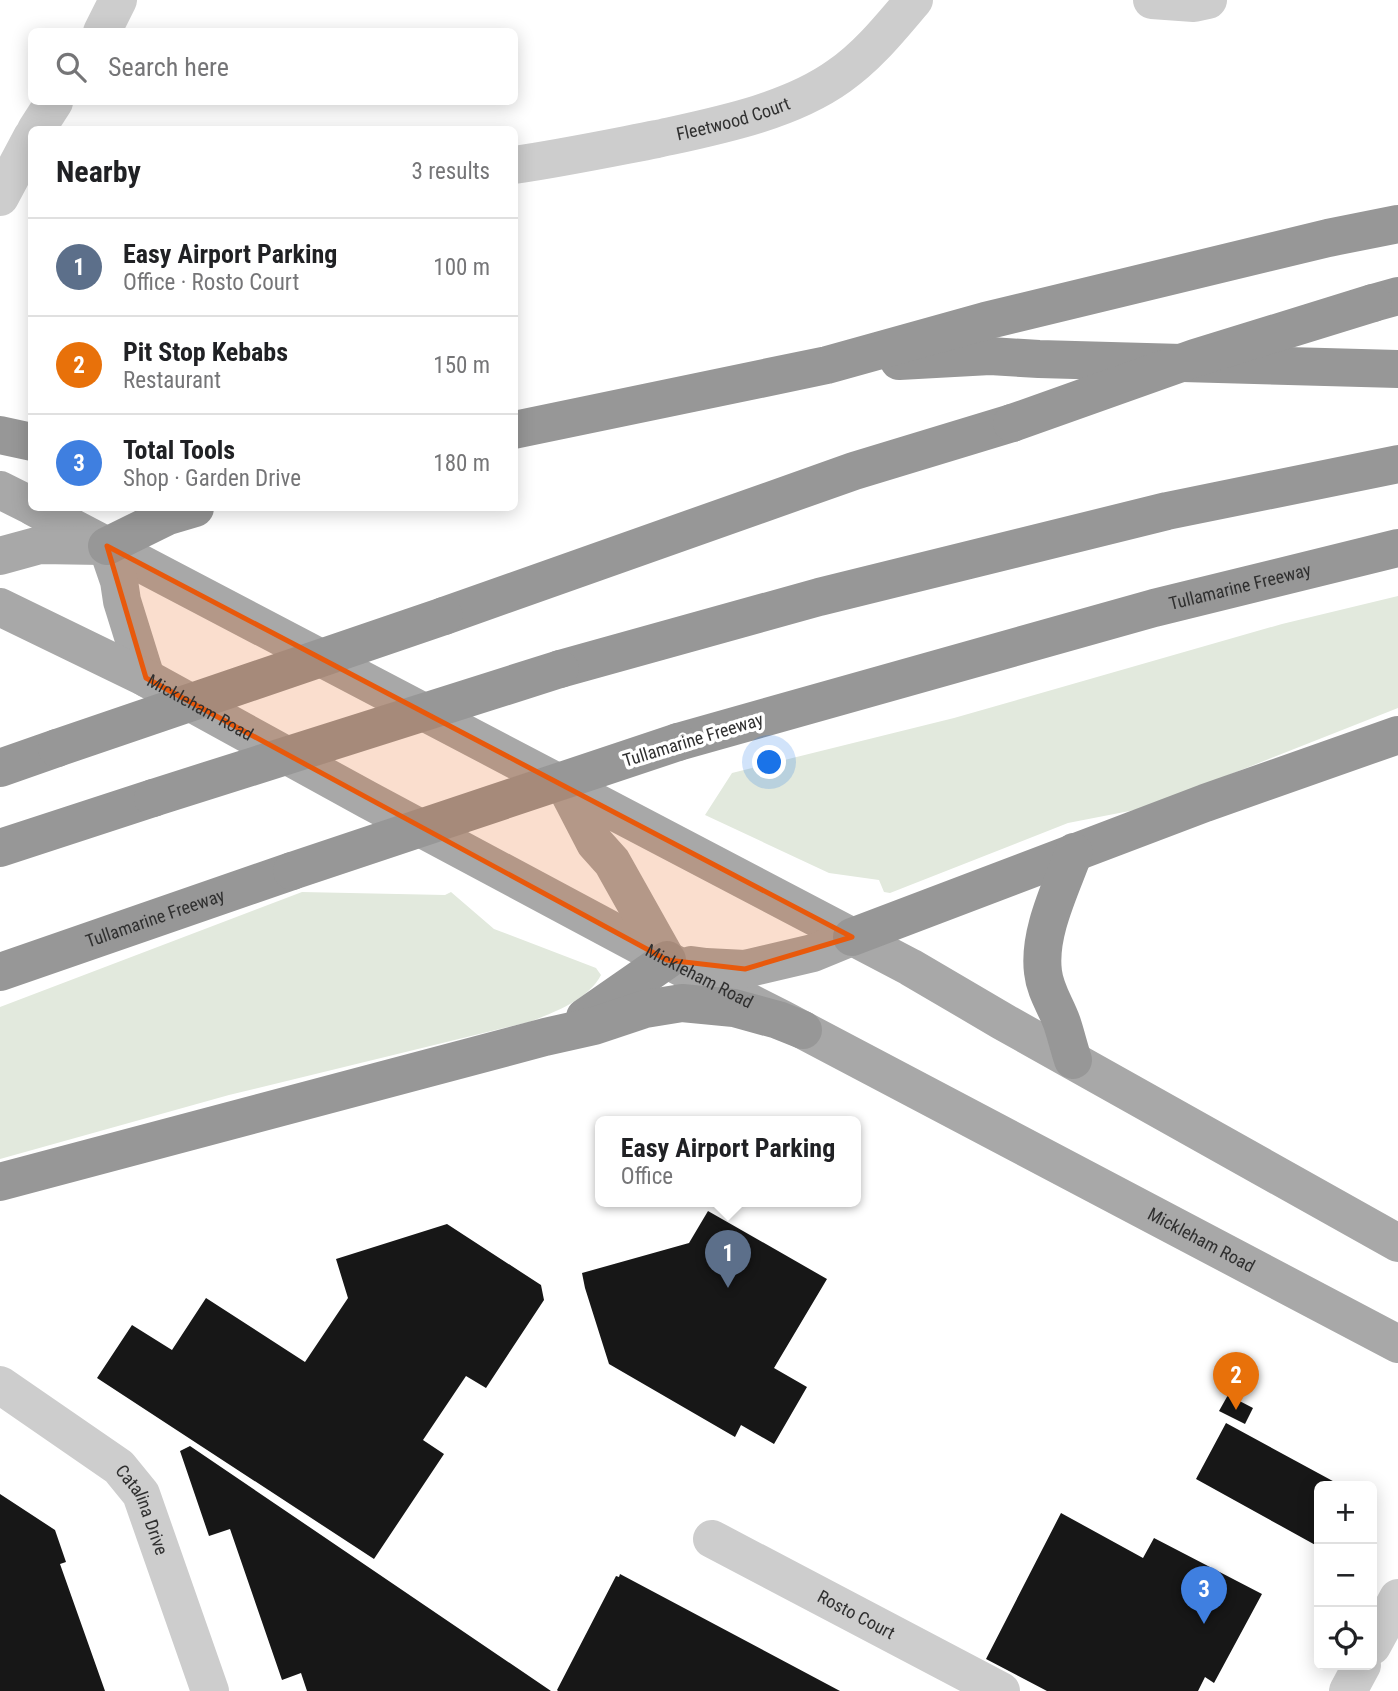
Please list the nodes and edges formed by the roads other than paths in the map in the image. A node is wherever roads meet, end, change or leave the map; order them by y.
1 (118, 0) edge
2 (914, 0) edge
3 (1152, 0) edge
4 (1208, 0) edge
5 (104, 28) edge
6 (52, 105) edge
7 (39, 126) edge
8 (28, 144) edge
9 (518, 164) edge
10 (0, 197) edge
11 (1398, 223) edge
12 (1385, 299) edge
13 (827, 365) junction
14 (1398, 369) edge
15 (518, 429) edge
16 (0, 435) edge
17 (28, 441) edge
18 (1398, 464) edge
19 (0, 491) edge
20 (28, 505) edge
21 (41, 511) edge
22 (185, 511) edge
23 (107, 546) junction
24 (1398, 548) edge
25 (0, 556) edge
26 (0, 607) edge
27 (146, 678) junction
28 (1398, 735) edge
29 (0, 768) edge
30 (566, 787) junction
31 (0, 848) edge
32 (1074, 852) junction
33 (852, 937) junction
34 (667, 960) junction
35 (0, 972) edge
36 (803, 1030) junction
37 (545, 1037) junction
38 (1073, 1060) junction
39 (0, 1182) edge
40 (1398, 1243) edge
41 (1398, 1345) edge
42 (0, 1384) edge
43 (712, 1539) dead end
44 (1398, 1598) edge
45 (1377, 1638) edge
46 (1359, 1670) edge
47 (210, 1691) edge
48 (1001, 1691) edge
49 (1348, 1691) edge

1 - 5 street
2 - 9 street, Fleetwood Court
3 - 4 street
6 - 7 street
8 - 10 street
11 - 13 highway
12 - 29 highway, bridge
13 - 14 highway
13 - 15 highway
16 - 17 highway
18 - 31 highway, bridge
19 - 20 main road
21 - 23 main road
22 - 23 highway
23 - 25 main road
23 - 27 main road
23 - 30 main road
24 - 35 highway, Tullamarine Freeway, bridge
26 - 27 main road, Mickleham Road
27 - 34 main road, Mickleham Road
28 - 32 highway
30 - 33 main road
30 - 34 main road
32 - 33 highway
32 - 38 highway
33 - 34 main road
33 - 38 main road
34 - 36 main road, Mickleham Road
34 - 37 highway
36 - 37 highway
36 - 41 main road, Mickleham Road
37 - 39 highway
38 - 40 main road
42 - 47 street, Catalina Drive
43 - 48 street, Rosto Court
44 - 45 street
46 - 49 street

